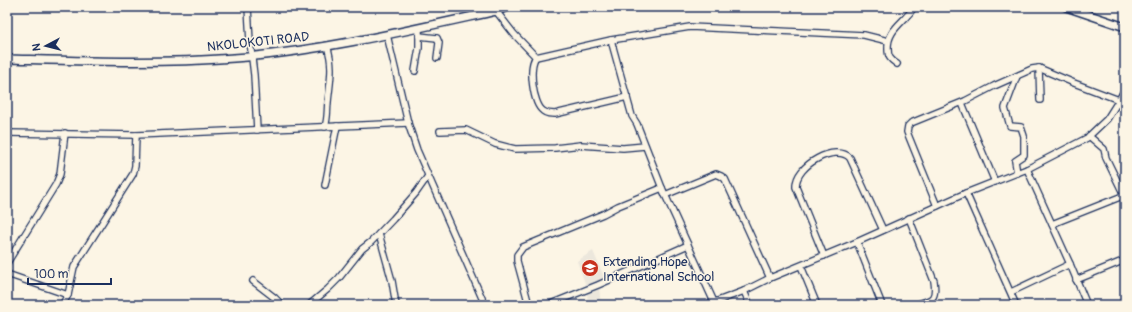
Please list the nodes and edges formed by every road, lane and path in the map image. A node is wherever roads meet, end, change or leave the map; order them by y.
1 (248, 7) edge
2 (508, 7) edge
3 (914, 7) edge
4 (1066, 7) edge
5 (496, 11) junction
6 (1125, 27) edge
7 (419, 28) junction
8 (387, 35) junction
9 (419, 36) junction
10 (611, 40) junction
11 (888, 41) junction
12 (327, 46) junction
13 (251, 56) junction
14 (536, 57) junction
15 (437, 58) dead end
16 (7, 59) edge
17 (897, 64) dead end
18 (1038, 68) junction
19 (415, 71) dead end
20 (1017, 76) junction
21 (1125, 89) edge
22 (627, 97) junction
23 (1040, 100) dead end
24 (1119, 100) junction
25 (962, 102) junction
26 (408, 123) junction
27 (337, 126) junction
28 (325, 127) junction
29 (258, 130) junction
30 (440, 132) dead end
31 (7, 133) edge
32 (65, 133) junction
33 (136, 135) junction
34 (1089, 136) junction
35 (645, 146) junction
36 (1027, 169) junction
37 (1016, 173) junction
38 (428, 176) junction
39 (995, 182) junction
40 (325, 186) dead end
41 (662, 188) junction
42 (966, 193) junction
43 (665, 195) junction
44 (1124, 195) edge
45 (937, 206) junction
46 (908, 218) junction
47 (1052, 224) junction
48 (883, 230) junction
49 (379, 234) junction
50 (857, 242) junction
51 (688, 245) junction
52 (824, 256) junction
53 (1125, 260) edge
54 (7, 263) edge
55 (1070, 264) junction
56 (801, 266) junction
57 (7, 274) edge
58 (770, 278) junction
59 (1076, 280) junction
60 (253, 282) dead end
61 (744, 291) junction
62 (1011, 292) junction
63 (68, 294) junction
64 (714, 302) junction
65 (62, 305) edge
66 (282, 305) edge
67 (310, 305) edge
68 (396, 305) edge
69 (485, 305) edge
70 (529, 305) edge
71 (548, 305) edge
72 (707, 305) edge
73 (750, 305) edge
74 (817, 305) edge
75 (882, 305) edge
76 (914, 305) edge
77 (1016, 305) edge
78 (1087, 305) edge

1 - 13 street
2 - 5 main road, NKOLOKOTI ROAD
3 - 11 street
4 - 6 main road
5 - 7 main road, NKOLOKOTI ROAD
5 - 14 street
7 - 8 main road, NKOLOKOTI ROAD
7 - 9 street
8 - 12 main road, NKOLOKOTI ROAD
8 - 26 street
9 - 15 street
9 - 19 street
10 - 11 street
10 - 14 street
10 - 22 street
11 - 17 street
12 - 13 main road, NKOLOKOTI ROAD
12 - 28 street
13 - 16 main road, NKOLOKOTI ROAD
13 - 29 street
14 - 22 street
18 - 20 street
18 - 23 street
18 - 24 street
20 - 25 street
20 - 37 street
21 - 24 street
22 - 35 street
24 - 34 street
25 - 39 street
25 - 45 street
26 - 27 street
26 - 38 street
27 - 28 street
27 - 40 street
28 - 29 street
29 - 33 street
30 - 35 street
31 - 32 street
32 - 33 street
32 - 54 street
33 - 63 street
34 - 36 street
34 - 44 street
35 - 41 street
36 - 37 street
36 - 47 street
37 - 39 street
38 - 49 street
38 - 69 street
39 - 42 street
41 - 43 street
41 - 70 street
42 - 45 street
42 - 62 street
43 - 51 street
43 - 58 street
44 - 47 street
45 - 46 street
46 - 48 street
46 - 76 street
47 - 55 street
48 - 50 street
48 - 52 street
49 - 67 street
49 - 68 street
50 - 52 street
50 - 75 street
51 - 64 street
51 - 71 street
52 - 56 street
53 - 59 street
55 - 59 street
55 - 62 street
56 - 58 street
56 - 74 street
57 - 63 street
58 - 61 street
59 - 78 street
60 - 66 street
61 - 64 street
61 - 73 street
62 - 77 street
63 - 65 street
64 - 72 street

